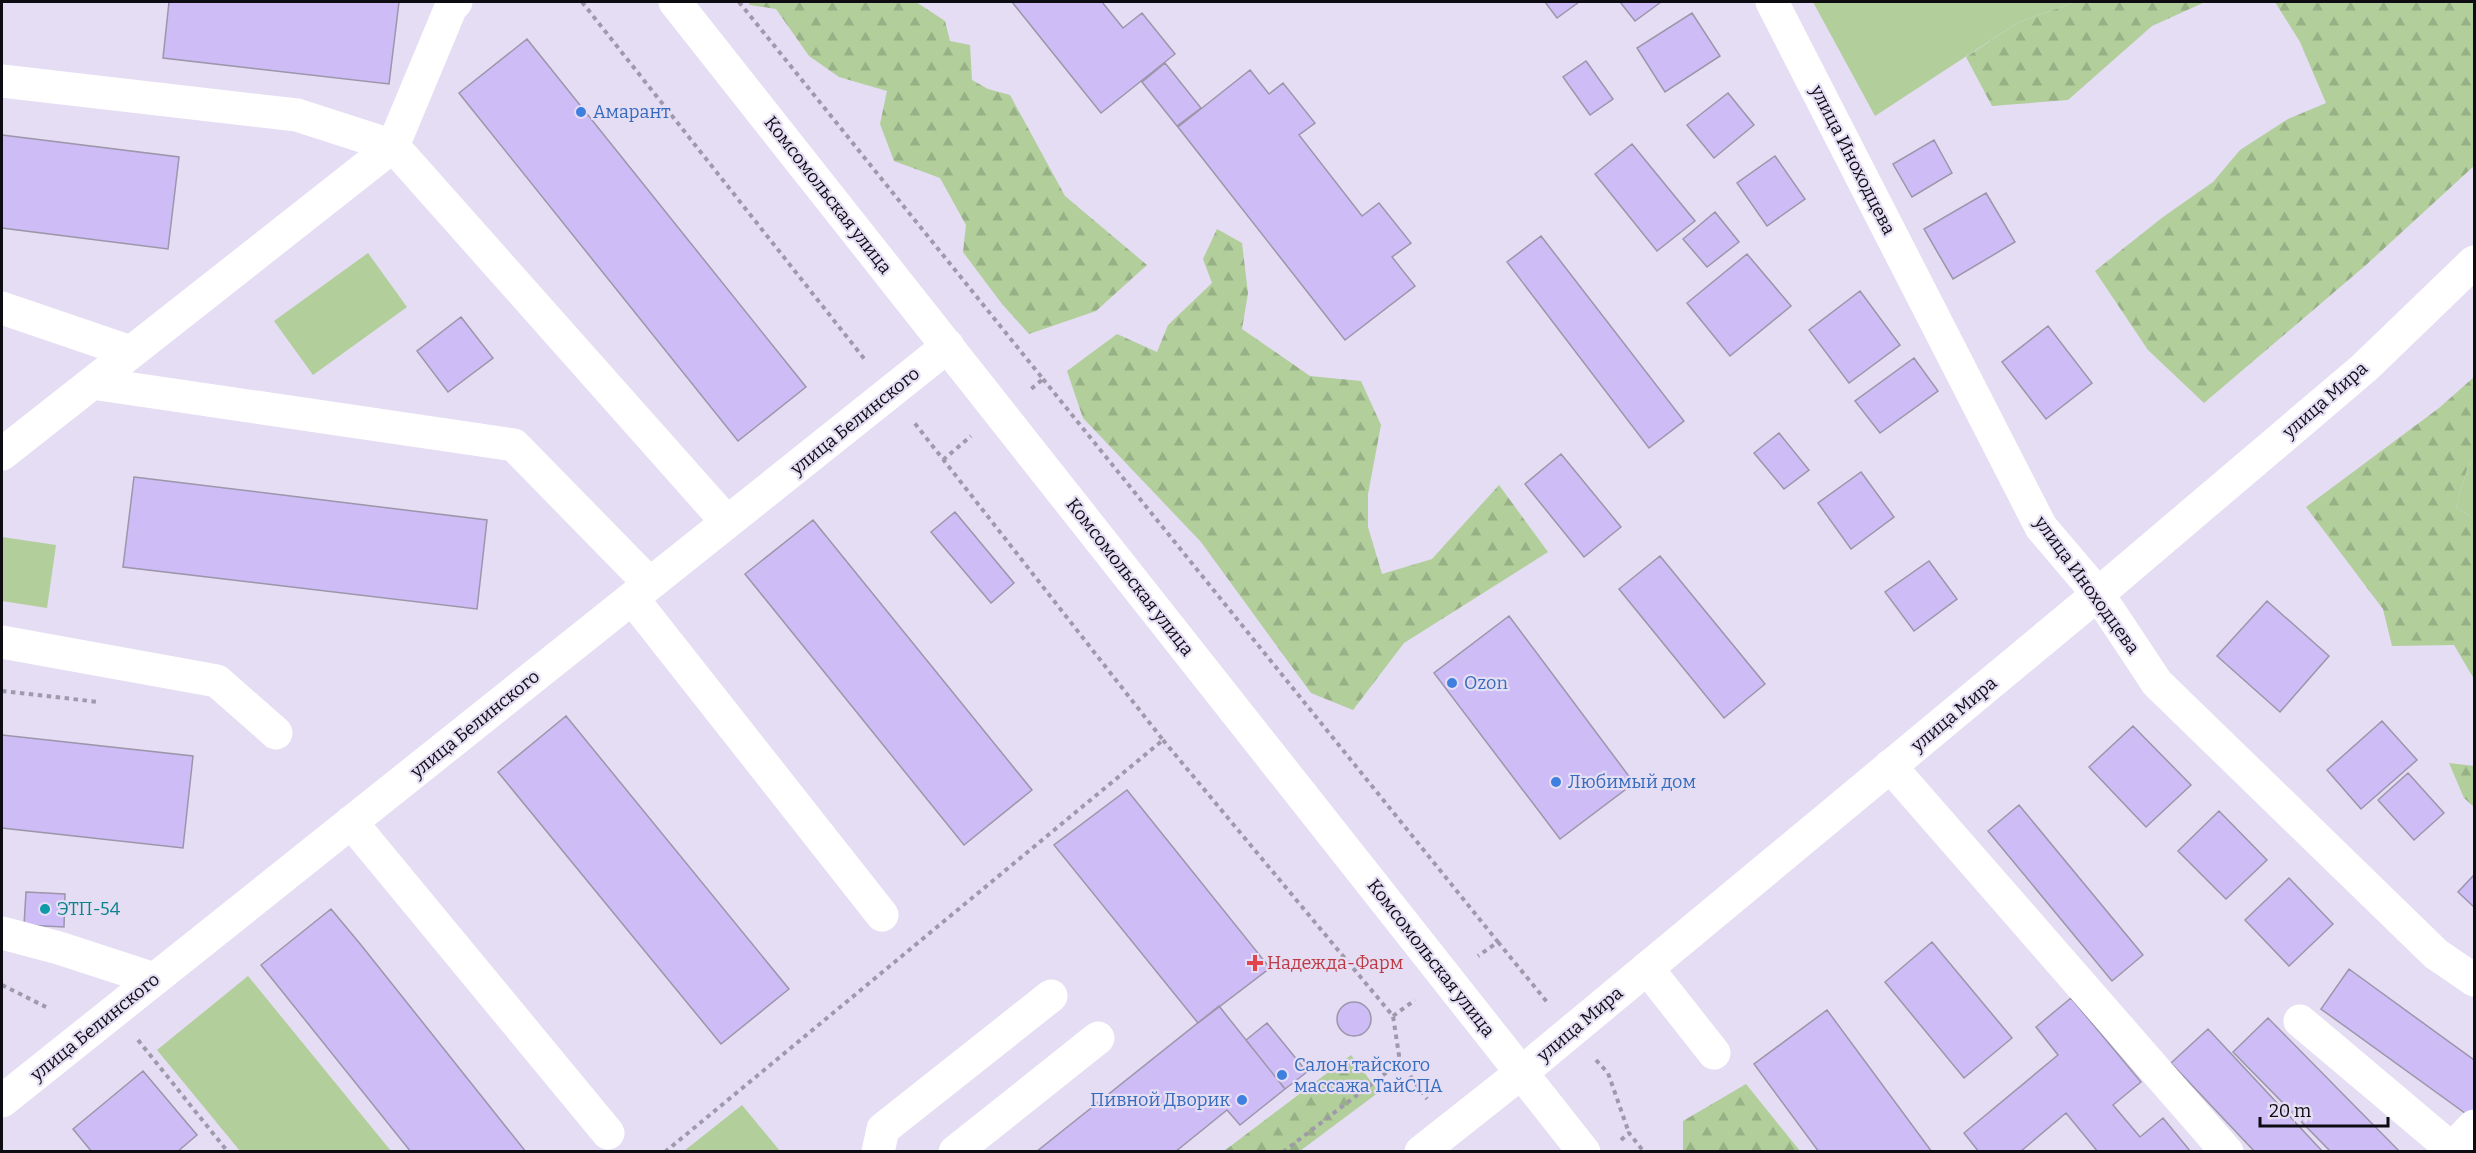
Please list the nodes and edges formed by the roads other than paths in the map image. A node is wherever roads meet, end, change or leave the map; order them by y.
1 (456, 2) edge
2 (675, 2) edge
3 (1772, 2) edge
4 (2, 81) edge
5 (393, 146) junction
6 (2475, 262) edge
7 (2, 308) edge
8 (948, 346) junction
9 (132, 352) junction
10 (92, 383) junction
11 (2, 454) edge
12 (727, 522) junction
13 (641, 591) junction
14 (2098, 594) junction
15 (2, 642) edge
16 (276, 733) dead end
17 (1890, 766) junction
18 (351, 822) junction
19 (882, 915) dead end
20 (2, 933) edge
21 (1647, 968) junction
22 (154, 979) junction
23 (2475, 980) edge
24 (1051, 996) dead end
25 (2300, 1021) dead end
26 (1098, 1038) dead end
27 (1714, 1053) dead end
28 (1521, 1073) junction
29 (2, 1101) edge
30 (2475, 1126) edge
31 (608, 1132) dead end
32 (1599, 1148) edge
33 (878, 1152) edge
34 (955, 1152) edge
35 (1420, 1152) edge
36 (2227, 1152) edge

1 - 5 street
2 - 8 street, Комсомольская улица
3 - 14 street, улица Иноходцева
4 - 5 street
5 - 9 street
5 - 12 street
6 - 14 street, улица Мира
7 - 9 street
8 - 12 street, улица Белинского
8 - 28 street, Комсомольская улица
9 - 10 street
10 - 11 street
10 - 13 street
12 - 13 street, улица Белинского
13 - 18 street, улица Белинского
13 - 19 street
14 - 17 street, улица Мира
14 - 23 street, улица Иноходцева
15 - 16 street
17 - 21 street, улица Мира
17 - 36 street
18 - 22 street, улица Белинского
18 - 31 street
20 - 22 street
21 - 27 street
21 - 28 street, улица Мира
22 - 29 street, улица Белинского
24 - 33 street
25 - 30 street
26 - 34 street
28 - 32 street, Комсомольская улица
28 - 35 street, улица Мира

